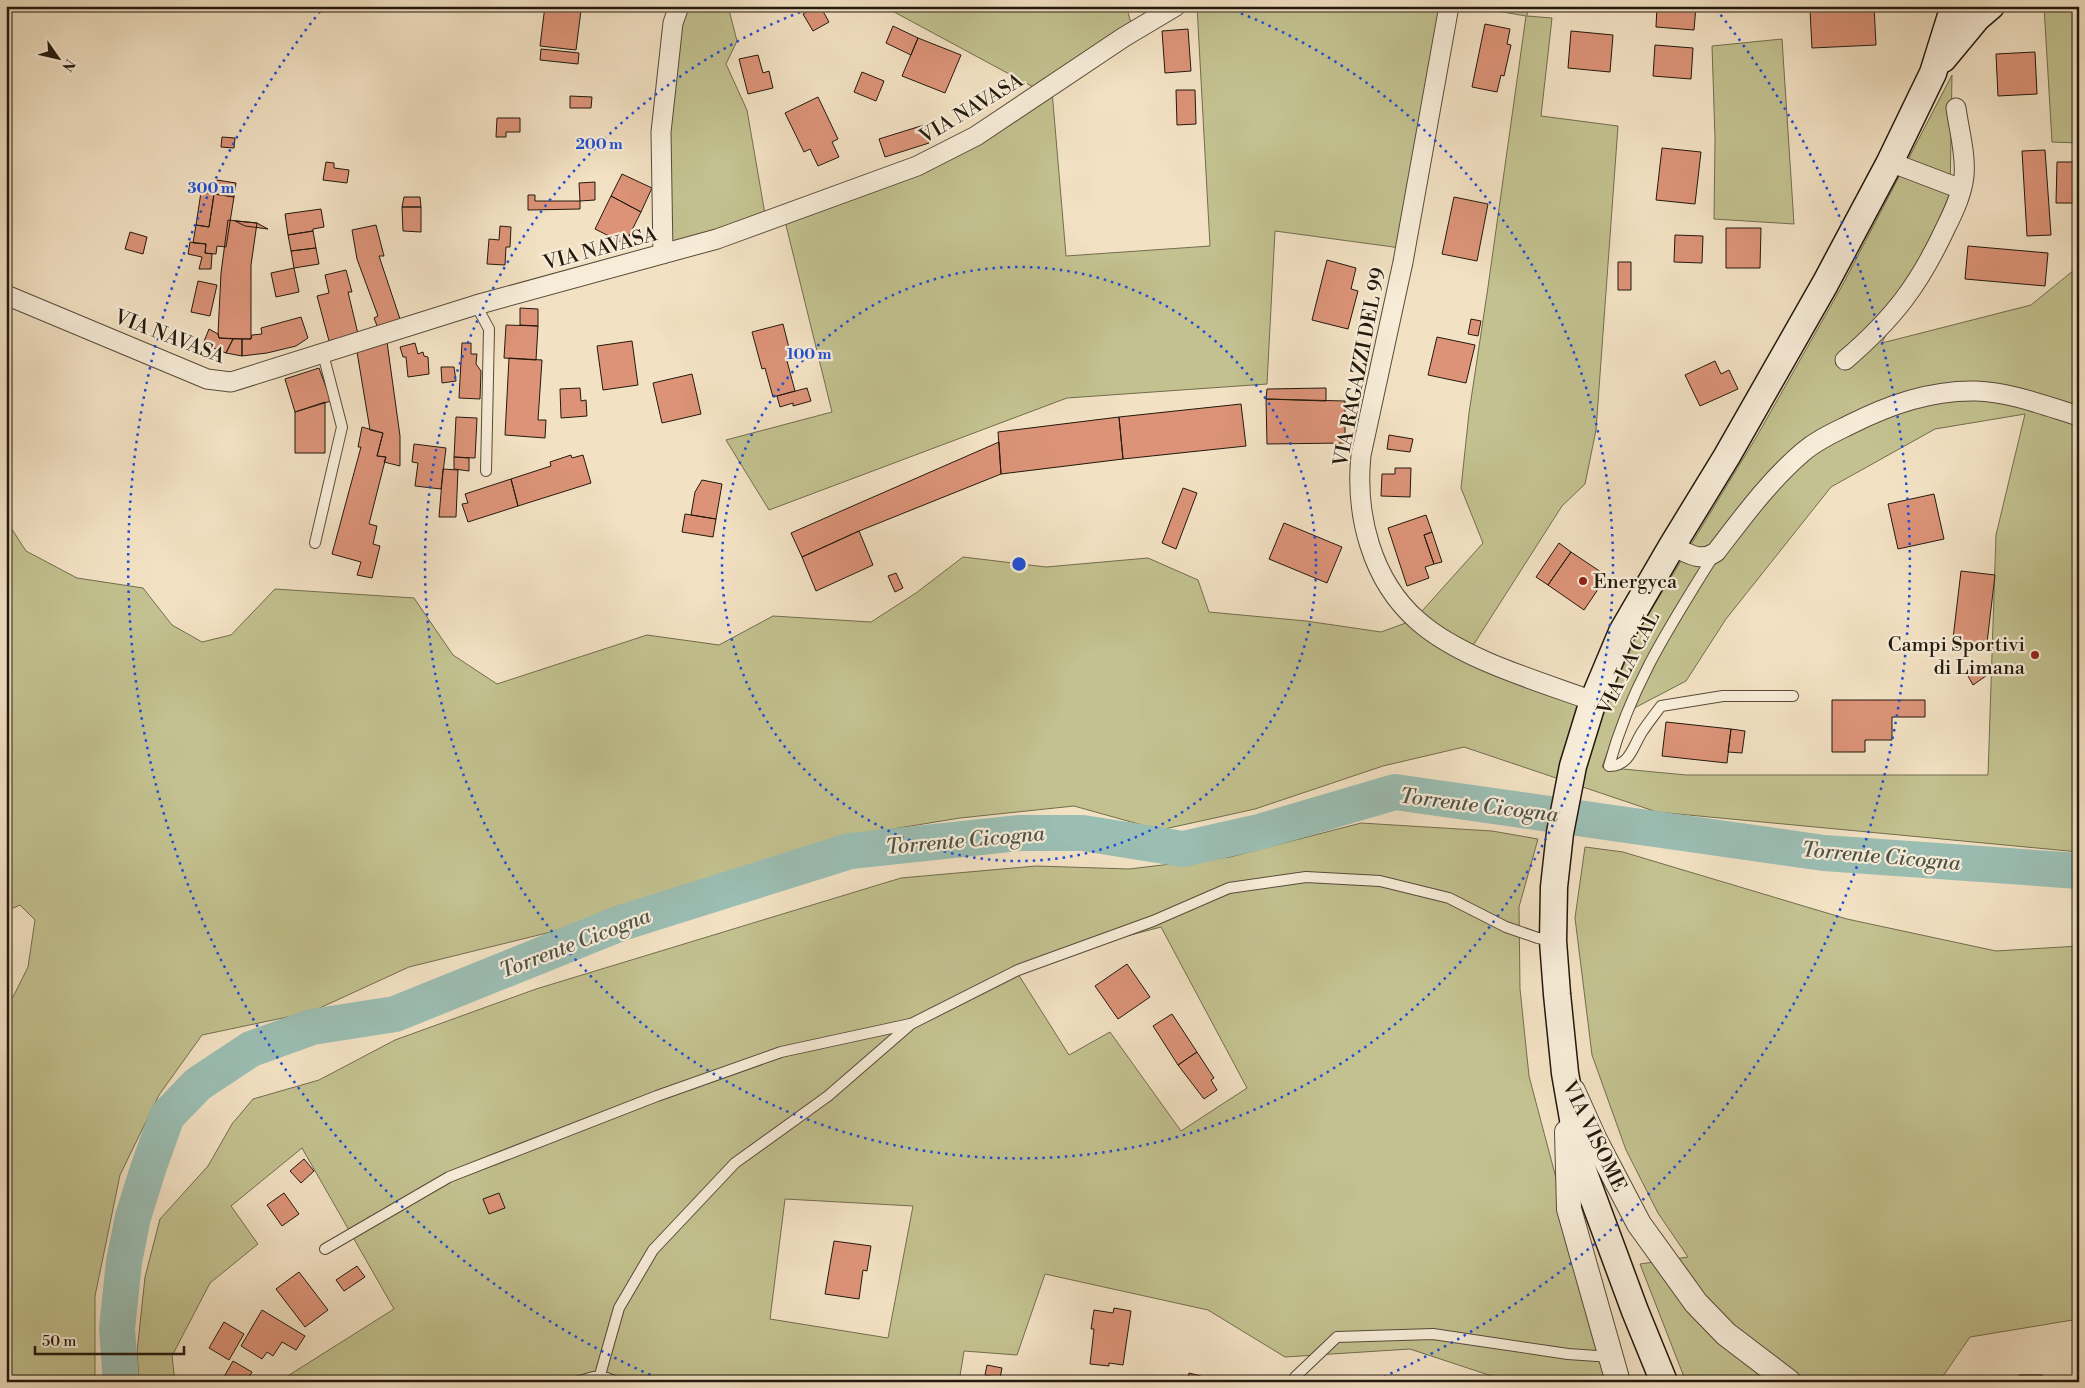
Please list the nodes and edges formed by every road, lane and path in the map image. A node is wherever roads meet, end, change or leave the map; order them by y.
1 (679, 6) edge
2 (1176, 6) edge
3 (1448, 6) edge
4 (1954, 6) edge
5 (1990, 6) edge
6 (1932, 73) junction
7 (1956, 108) dead end
8 (1890, 162) junction
9 (1962, 189) junction
10 (663, 254) junction
11 (6, 295) edge
12 (476, 306) junction
13 (323, 354) junction
14 (1845, 360) dead end
15 (2079, 416) edge
16 (486, 471) dead end
17 (314, 543) dead end
18 (1672, 546) junction
19 (1716, 552) junction
20 (1793, 696) dead end
21 (1593, 701) junction
22 (1554, 941) junction
23 (911, 1024) junction
24 (1565, 1073) junction
25 (325, 1249) dead end
26 (1612, 1357) junction
27 (600, 1375) junction
28 (576, 1382) edge
29 (617, 1382) edge
30 (1293, 1382) edge
31 (1618, 1382) edge
32 (1664, 1382) edge
33 (1789, 1382) edge

1 - 10 street
2 - 10 street, VIA NAVASA
3 - 21 street, VIA RAGAZZI DEL 99
4 - 6 main road
5 - 6 main road
6 - 8 main road
7 - 9 street
8 - 9 street
8 - 18 main road
9 - 14 street
10 - 12 street, VIA NAVASA
11 - 13 street, VIA NAVASA
12 - 13 street, VIA NAVASA
12 - 16 lane
13 - 17 lane
15 - 19 street
18 - 19 street
18 - 21 main road
19 - 20 lane, VIA LA CAL
21 - 22 main road
22 - 23 lane
22 - 24 main road
23 - 25 lane
23 - 27 lane
24 - 26 street, VIA VISOME
24 - 32 main road
24 - 33 street, VIA VISOME
26 - 30 lane
26 - 31 street, VIA VISOME
27 - 28 lane
27 - 29 lane

